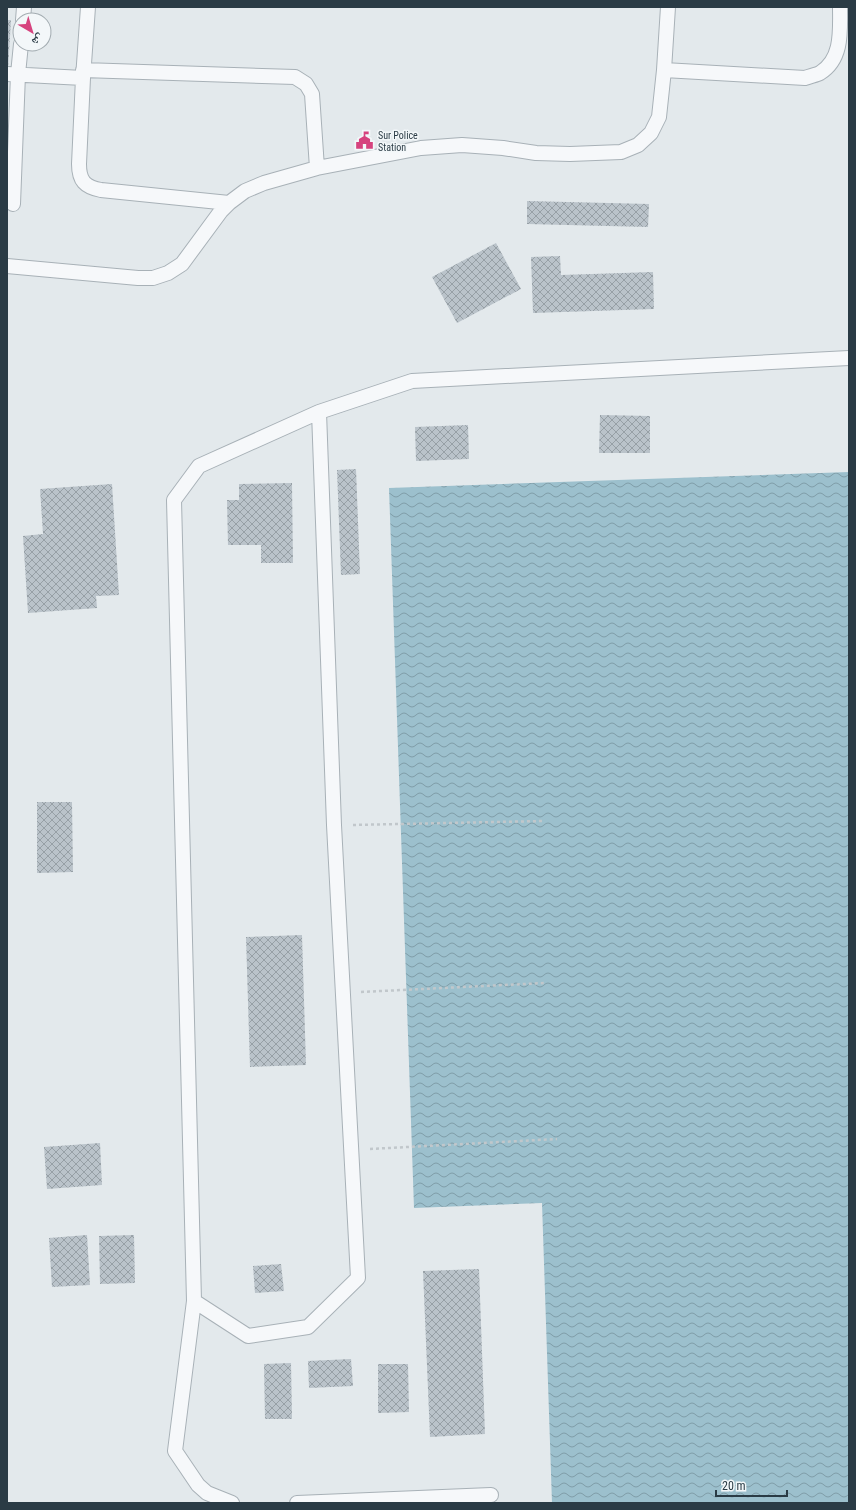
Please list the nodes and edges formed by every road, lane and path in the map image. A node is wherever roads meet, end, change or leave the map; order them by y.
1 (88, 7) edge
2 (668, 7) edge
3 (840, 7) edge
4 (19, 52) edge
5 (664, 70) junction
6 (12, 74) edge
7 (83, 74) junction
8 (317, 168) junction
9 (229, 203) junction
10 (13, 204) dead end
11 (7, 266) edge
12 (849, 358) edge
13 (319, 412) junction
14 (544, 821) dead end
15 (334, 825) junction
16 (545, 983) dead end
17 (343, 993) junction
18 (557, 1139) dead end
19 (351, 1150) junction
20 (194, 1301) junction
21 (491, 1495) dead end
22 (232, 1503) edge
23 (297, 1503) edge

1 - 7 lane
2 - 5 lane
3 - 5 lane
4 - 6 lane
5 - 8 lane
6 - 7 lane
6 - 10 lane
7 - 8 lane
7 - 9 lane
8 - 9 lane
9 - 11 lane
12 - 13 lane
13 - 15 lane
13 - 20 lane
14 - 15 path
15 - 17 lane
16 - 17 path
17 - 19 lane
18 - 19 path
19 - 20 lane
20 - 22 lane
21 - 23 lane

